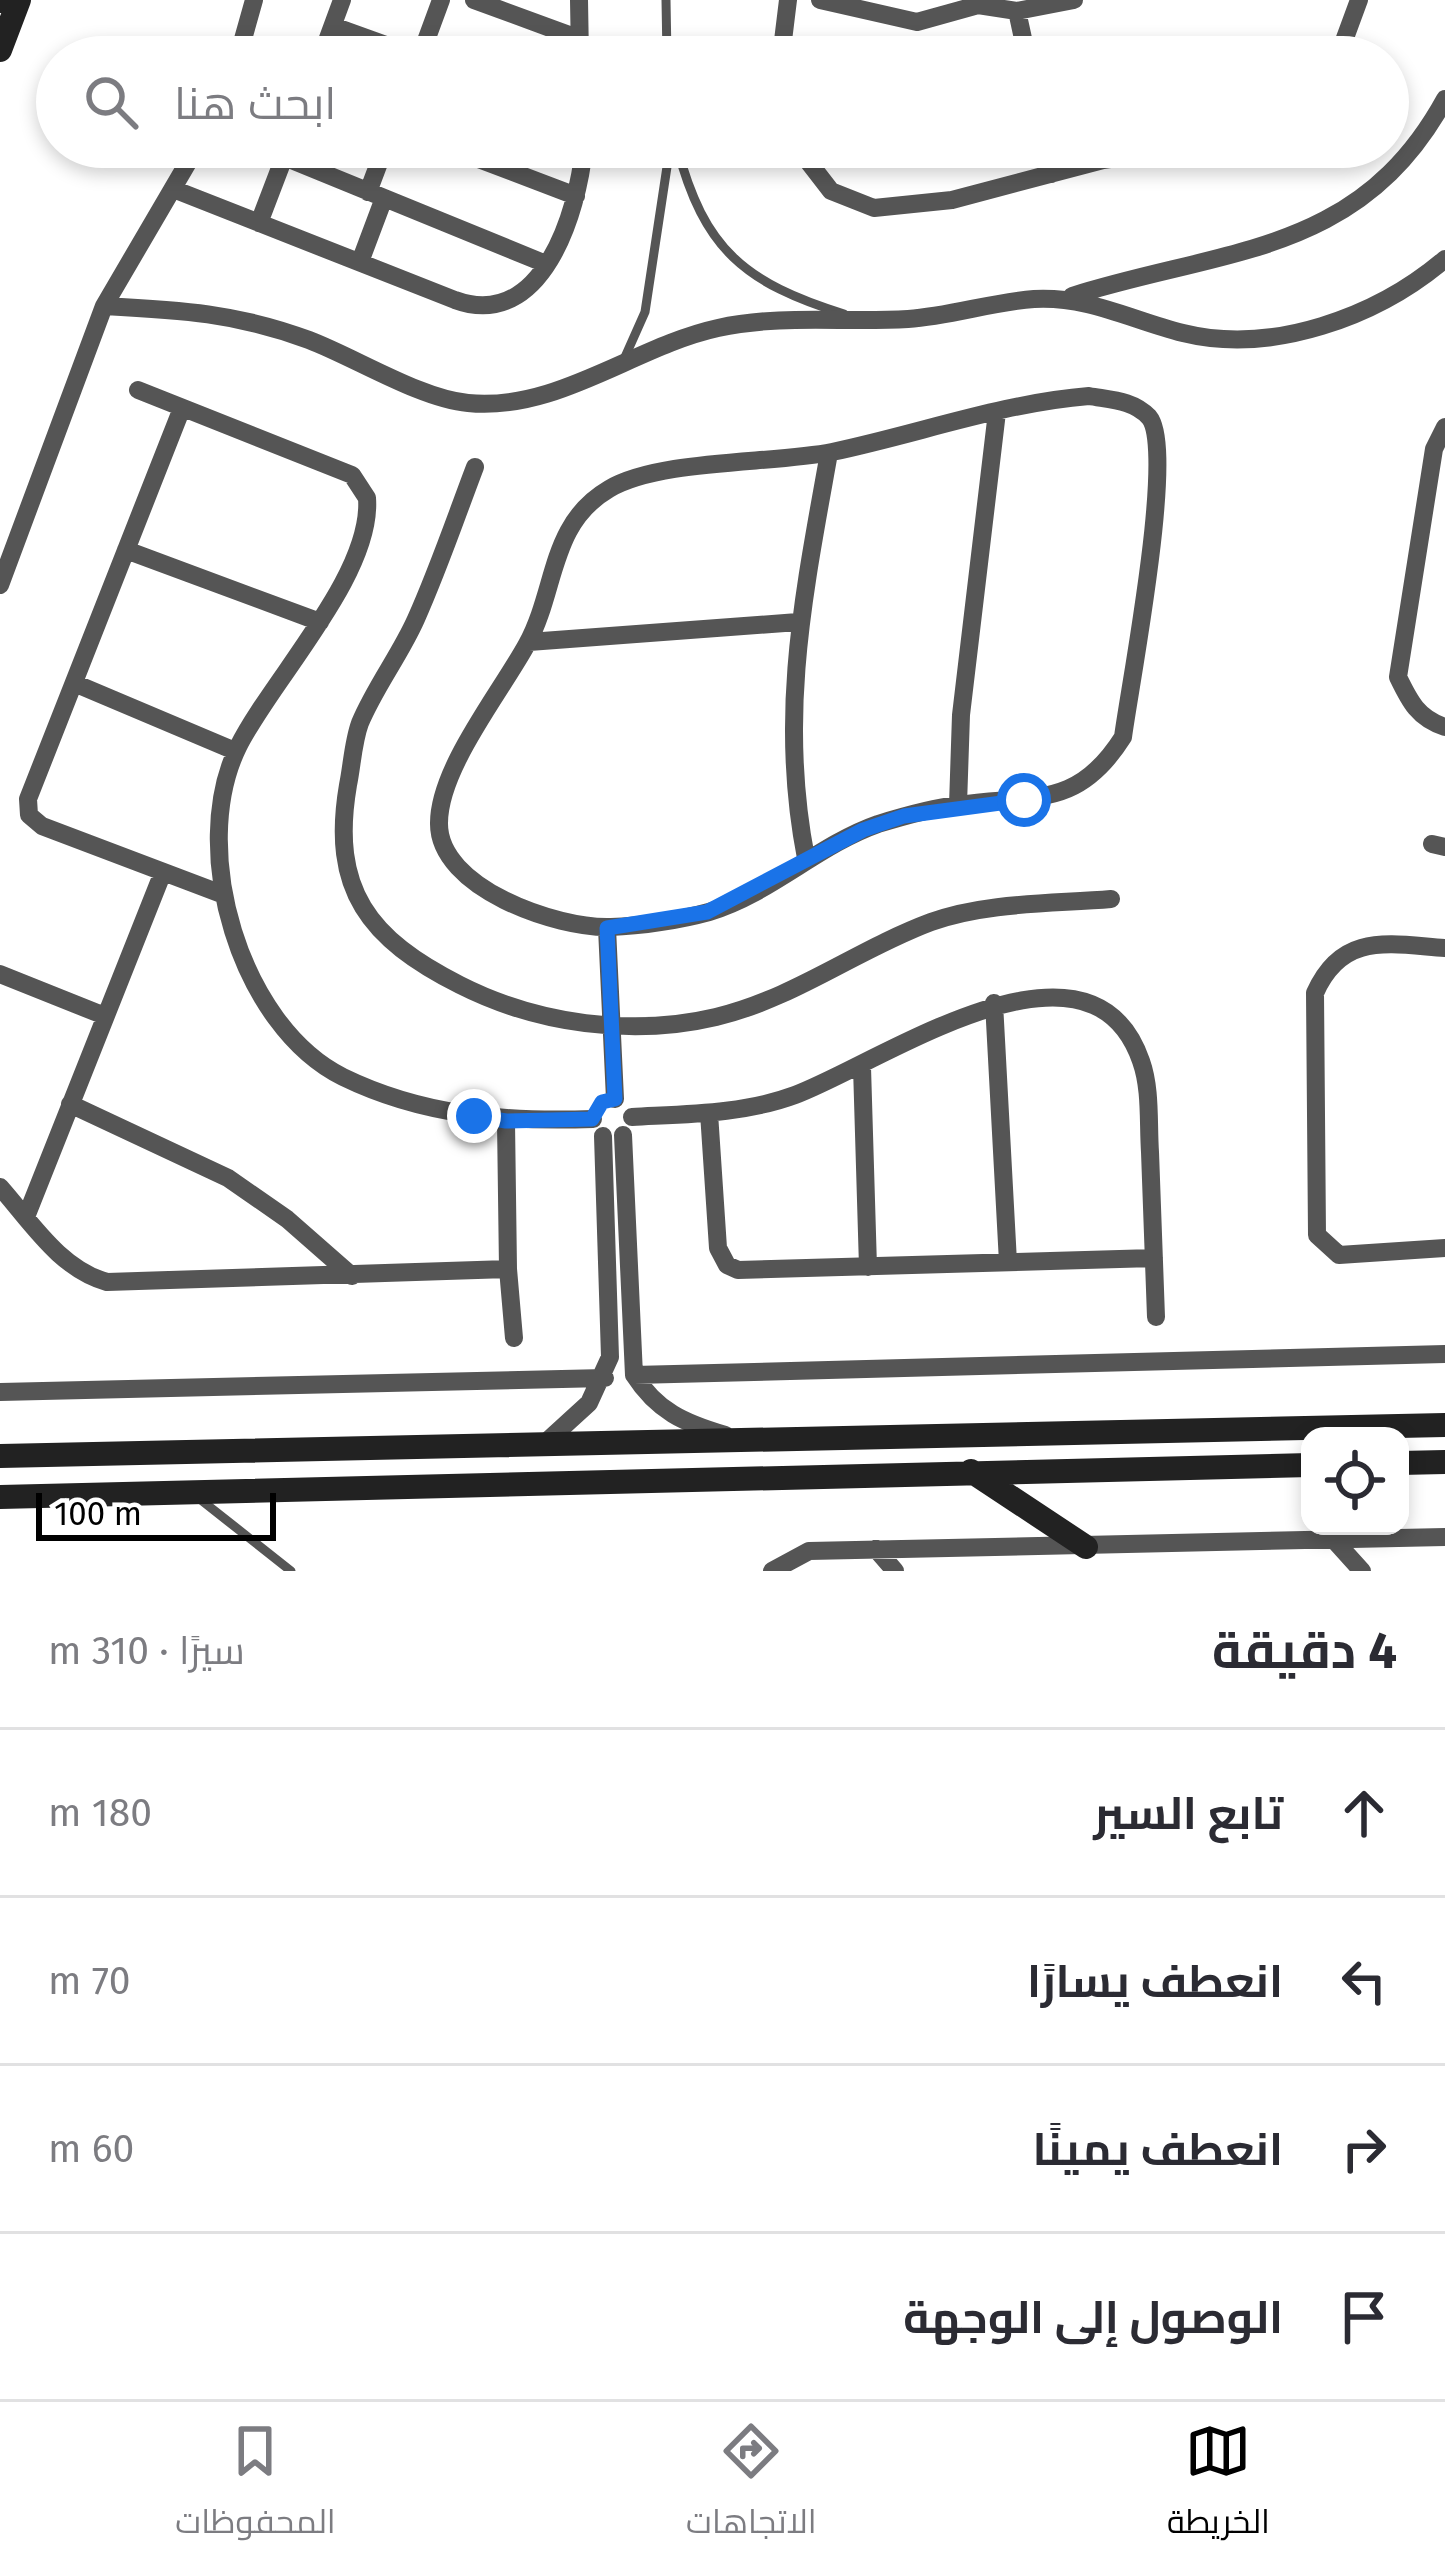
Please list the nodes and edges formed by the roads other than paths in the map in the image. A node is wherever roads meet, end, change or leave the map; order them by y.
1 (20, 0) edge
2 (254, 0) edge
3 (342, 0) edge
4 (441, 0) edge
5 (474, 0) edge
6 (579, 0) edge
7 (667, 0) edge
8 (788, 0) edge
9 (820, 0) edge
10 (1074, 0) edge
11 (1359, 0) edge
12 (954, 8) edge
13 (1017, 11) junction
14 (333, 26) junction
15 (244, 36) edge
16 (329, 36) edge
17 (361, 36) edge
18 (427, 36) edge
19 (554, 36) edge
20 (580, 36) edge
21 (667, 36) edge
22 (784, 36) edge
23 (1022, 36) edge
24 (1346, 36) edge
25 (0, 50) edge
26 (1445, 99) edge
27 (1409, 148) edge
28 (185, 168) edge
29 (280, 168) edge
30 (319, 168) edge
31 (381, 168) edge
32 (502, 168) edge
33 (581, 168) edge
34 (669, 168) edge
35 (681, 168) edge
36 (813, 168) edge
37 (1051, 168) edge
38 (1083, 168) edge
39 (1394, 168) edge
40 (1052, 174) junction
41 (173, 189) junction
42 (376, 195) junction
43 (576, 196) junction
44 (260, 223) junction
45 (1445, 259) edge
46 (360, 262) junction
47 (546, 264) junction
48 (1062, 299) junction
49 (104, 306) junction
50 (855, 318) junction
51 (618, 366) junction
52 (138, 391) dead end
53 (182, 408) junction
54 (997, 412) junction
55 (1445, 427) edge
56 (1439, 449) edge
57 (829, 452) junction
58 (475, 466) dead end
59 (126, 550) junction
60 (0, 585) edge
61 (320, 622) junction
62 (798, 622) junction
63 (529, 642) junction
64 (74, 683) junction
65 (1445, 727) edge
66 (236, 752) junction
67 (958, 805) junction
68 (806, 858) junction
69 (164, 872) junction
70 (219, 893) junction
71 (1111, 899) dead end
72 (607, 928) junction
73 (1445, 948) edge
74 (0, 974) edge
75 (994, 1003) junction
76 (105, 1016) junction
77 (611, 1028) junction
78 (862, 1066) junction
79 (615, 1099) junction
80 (70, 1104) junction
81 (709, 1113) junction
82 (506, 1121) junction
83 (613, 1127) junction
84 (0, 1187) edge
85 (26, 1216) junction
86 (1445, 1248) edge
87 (1154, 1258) junction
88 (1008, 1262) junction
89 (868, 1267) junction
90 (508, 1269) junction
91 (352, 1276) junction
92 (1156, 1317) dead end
93 (514, 1338) dead end
94 (1445, 1354) edge
95 (634, 1375) junction
96 (604, 1378) junction
97 (0, 1392) edge
98 (1445, 1425) edge
99 (741, 1440) junction
100 (543, 1445) junction
101 (0, 1456) edge
102 (1445, 1462) edge
103 (1409, 1463) edge
104 (1301, 1465) edge
105 (971, 1471) junction
106 (191, 1492) junction
107 (0, 1497) edge
108 (1445, 1537) edge
109 (1389, 1538) junction
110 (1334, 1540) junction
111 (1086, 1547) junction
112 (928, 1548) junction
113 (876, 1550) junction
114 (291, 1571) edge
115 (772, 1571) edge
116 (895, 1571) edge
117 (910, 1571) edge
118 (1365, 1571) edge

1 - 25 street
2 - 15 street
3 - 14 street
4 - 18 street
5 - 19 street
6 - 20 street
7 - 21 lane
8 - 22 street
9 - 12 street
10 - 13 street
11 - 24 street
12 - 13 street
13 - 23 street
14 - 16 street
14 - 17 street
26 - 27 street
28 - 41 street
29 - 44 street
30 - 42 street
31 - 42 street
32 - 43 street
33 - 43 street
34 - 51 lane
35 - 50 lane
36 - 40 street
37 - 40 street
38 - 40 street
39 - 48 street
41 - 44 street
41 - 49 street
42 - 46 street
42 - 47 street
43 - 47 street
44 - 46 street
45 - 48 street
46 - 47 street
48 - 50 street
49 - 51 street
49 - 60 street
50 - 51 street
52 - 53 street
53 - 59 street
53 - 61 street
54 - 57 street
54 - 67 street
54 - 67 street
55 - 56 street
56 - 65 street
57 - 62 street
57 - 63 street
58 - 77 street
59 - 61 street
59 - 64 street
61 - 66 street
62 - 63 street
62 - 68 street
63 - 72 street
64 - 66 street
64 - 69 street
66 - 70 street
67 - 68 street
68 - 72 street
69 - 70 street
69 - 76 street
70 - 82 street
71 - 77 street
72 - 77 street
73 - 86 street
74 - 76 street
75 - 78 street
75 - 87 street
75 - 88 street
76 - 80 street
77 - 79 street
78 - 81 street
78 - 89 street
79 - 83 street
79 - 83 street
80 - 85 street
80 - 91 street
81 - 83 street
81 - 89 street
82 - 83 street
82 - 90 street
83 - 95 street
83 - 96 street
84 - 85 street
85 - 91 street
87 - 88 street
87 - 92 street
88 - 89 street
90 - 91 street
90 - 93 street
94 - 95 street
95 - 99 street
96 - 97 street
96 - 100 street
98 - 99 street
99 - 100 street
100 - 101 street
102 - 103 street
104 - 105 street
105 - 106 street
105 - 111 street
106 - 107 street
106 - 114 lane
108 - 109 street
109 - 110 street
109 - 118 street
110 - 111 street
110 - 118 street
111 - 112 street
112 - 113 street
112 - 117 street
113 - 115 street
113 - 116 street

